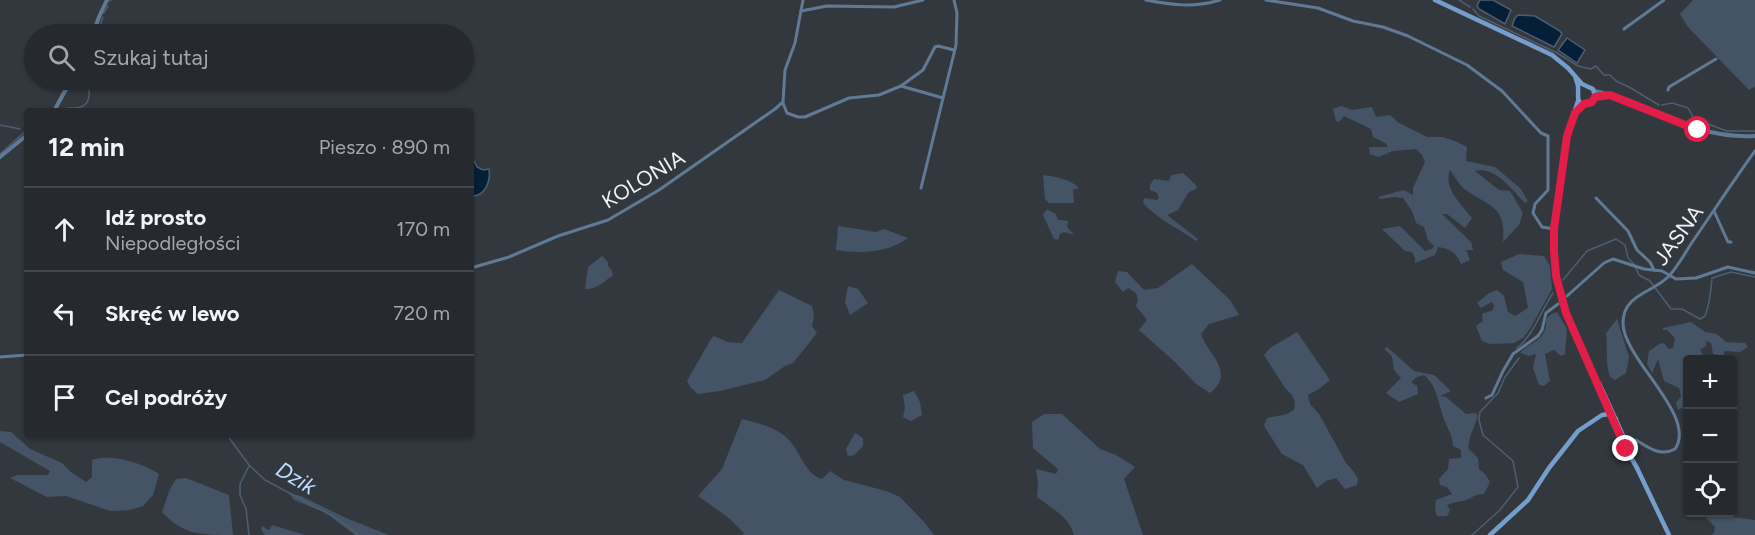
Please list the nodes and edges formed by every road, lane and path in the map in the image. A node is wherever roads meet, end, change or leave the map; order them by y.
1 (107, 0) edge
2 (803, 0) edge
3 (923, 0) edge
4 (954, 0) edge
5 (1146, 0) edge
6 (1220, 0) edge
7 (1266, 0) edge
8 (1435, 0) edge
9 (1664, 0) edge
10 (801, 11) junction
11 (97, 24) edge
12 (1624, 29) dead end
13 (954, 50) junction
14 (1716, 59) dead end
15 (1575, 76) junction
16 (901, 86) junction
17 (1585, 86) junction
18 (65, 90) edge
19 (1578, 90) junction
20 (1668, 90) dead end
21 (1595, 91) junction
22 (1610, 95) junction
23 (1595, 97) junction
24 (943, 98) junction
25 (1578, 100) junction
26 (783, 102) junction
27 (1584, 104) junction
28 (56, 108) edge
29 (1575, 113) junction
30 (1755, 136) edge
31 (24, 137) edge
32 (1755, 151) edge
33 (0, 157) edge
34 (921, 188) dead end
35 (1596, 198) dead end
36 (1714, 211) junction
37 (1554, 229) junction
38 (1731, 242) dead end
39 (474, 267) edge
40 (1654, 270) junction
41 (1755, 273) edge
42 (1669, 276) junction
43 (1567, 296) dead end
44 (1558, 304) dead end
45 (24, 355) edge
46 (0, 357) edge
47 (1593, 373) junction
48 (1486, 398) dead end
49 (1605, 402) junction
50 (1600, 417) junction
51 (1611, 418) junction
52 (1588, 424) junction
53 (1636, 440) dead end
54 (1490, 535) edge
55 (1669, 535) edge

1 - 11 street
2 - 10 street
3 - 10 street
4 - 13 street
5 - 6 street
7 - 37 street
8 - 15 main road
9 - 12 street
10 - 26 street
13 - 16 street
13 - 24 street
14 - 20 street
15 - 17 main road
15 - 19 main road
16 - 24 street
16 - 26 street
17 - 19 main road
17 - 21 main road
18 - 28 street
19 - 25 main road
21 - 22 street
21 - 23 main road
22 - 23 street
22 - 30 street
23 - 27 main road
24 - 34 street
25 - 27 main road
25 - 29 main road
26 - 39 street, KOLONIA
27 - 29 main road
29 - 37 main road
31 - 33 street
32 - 36 street, JASNA
35 - 40 street
36 - 38 street
36 - 42 street, JASNA
37 - 47 main road
40 - 42 street
40 - 43 street
41 - 42 street
42 - 53 street, JASNA
44 - 48 street
45 - 46 street
47 - 49 main road
47 - 51 main road
49 - 50 main road
49 - 51 main road
50 - 51 main road
50 - 52 main road
51 - 52 main road
51 - 55 main road
52 - 54 main road

